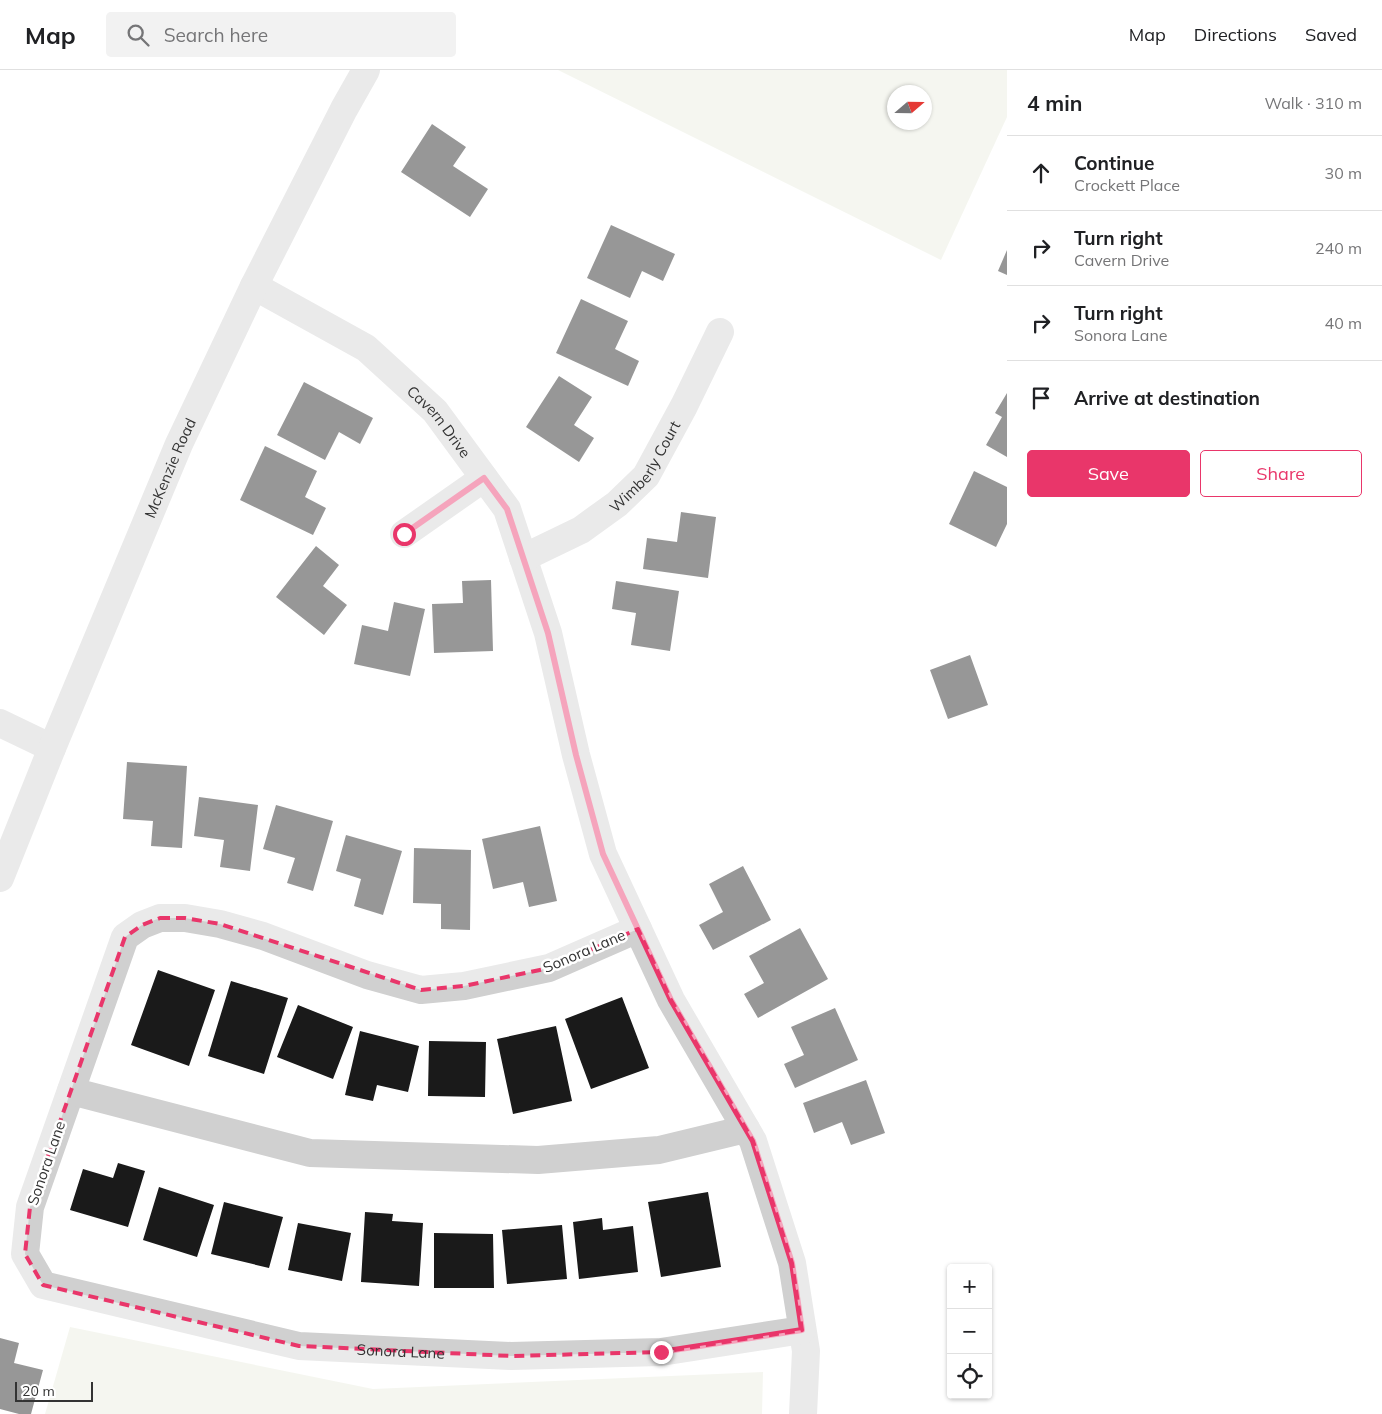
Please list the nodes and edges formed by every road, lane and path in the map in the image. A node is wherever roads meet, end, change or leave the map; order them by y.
1 (366, 70) edge
2 (254, 286) junction
3 (720, 332) dead end
4 (484, 478) junction
5 (404, 534) dead end
6 (523, 558) junction
7 (0, 722) edge
8 (52, 748) junction
9 (0, 878) edge
10 (638, 929) junction
11 (71, 1091) junction
12 (746, 1129) junction
13 (802, 1330) junction
14 (803, 1414) edge

1 - 2 street, McKenzie Road
2 - 4 street, Cavern Drive
2 - 8 street, McKenzie Road
3 - 6 street, Wimberly Court
4 - 5 street
4 - 6 street, Cavern Drive
6 - 10 street, Cavern Drive
7 - 8 street
8 - 9 street, McKenzie Road
10 - 11 street, Sonora Lane
10 - 12 street, Cavern Drive
11 - 12 street
11 - 13 street, Sonora Lane
12 - 13 street, Cavern Drive
13 - 14 street, Cavern Drive

